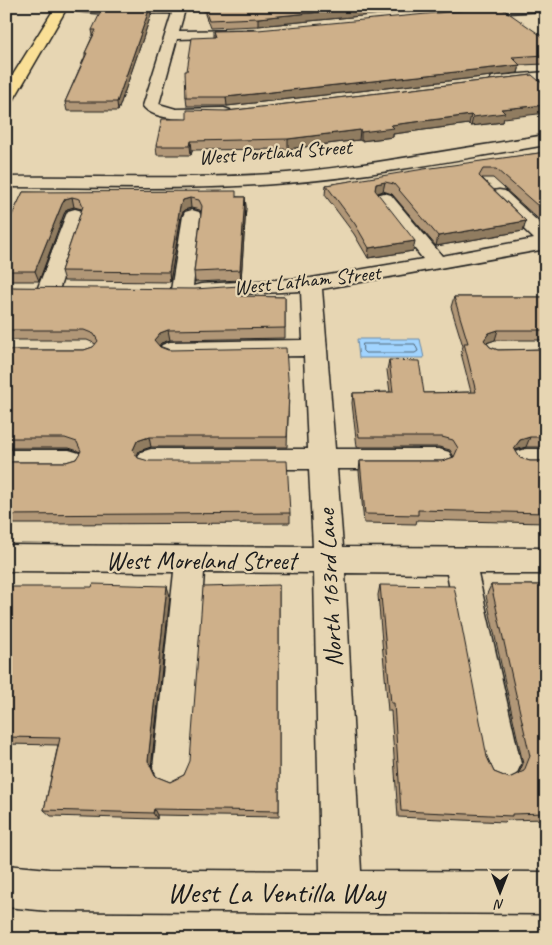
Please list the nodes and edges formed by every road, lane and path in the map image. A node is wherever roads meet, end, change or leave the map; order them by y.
1 (62, 6) edge
2 (68, 6) edge
3 (505, 7) edge
4 (546, 7) edge
5 (179, 8) edge
6 (450, 13) edge
7 (268, 31) edge
8 (171, 35) junction
9 (546, 76) edge
10 (486, 82) edge
11 (6, 99) edge
12 (236, 112) edge
13 (546, 140) edge
14 (6, 182) edge
15 (487, 184) edge
16 (384, 199) edge
17 (75, 215) dead end
18 (192, 216) dead end
19 (546, 241) edge
20 (438, 263) junction
21 (311, 284) junction
22 (49, 290) edge
23 (315, 348) junction
24 (170, 350) edge
25 (322, 458) junction
26 (151, 459) edge
27 (439, 459) edge
28 (6, 460) edge
29 (69, 460) edge
30 (6, 558) edge
31 (190, 560) junction
32 (329, 560) junction
33 (460, 561) junction
34 (546, 561) edge
35 (502, 764) dead end
36 (172, 768) dead end
37 (6, 886) edge
38 (341, 893) junction
39 (546, 893) edge

1 - 11 main road
2 - 5 street
3 - 4 street
3 - 6 street
5 - 8 street
7 - 8 street
8 - 12 street
9 - 10 street
13 - 14 street, West Portland Street
15 - 19 street
16 - 20 street
17 - 22 street
18 - 21 street, West Latham Street
19 - 20 street, West Latham Street
20 - 21 street, West Latham Street
21 - 23 street, North 163rd Lane
23 - 24 street
23 - 25 street, North 163rd Lane
25 - 26 street
25 - 27 street
25 - 32 street, North 163rd Lane
28 - 29 street
30 - 31 street, West Moreland Street
31 - 32 street, West Moreland Street
31 - 36 street
32 - 33 street, West Moreland Street
32 - 38 street, North 163rd Lane
33 - 34 street, West Moreland Street
33 - 35 street
37 - 38 street, West La Ventilla Way
38 - 39 street, West La Ventilla Way

